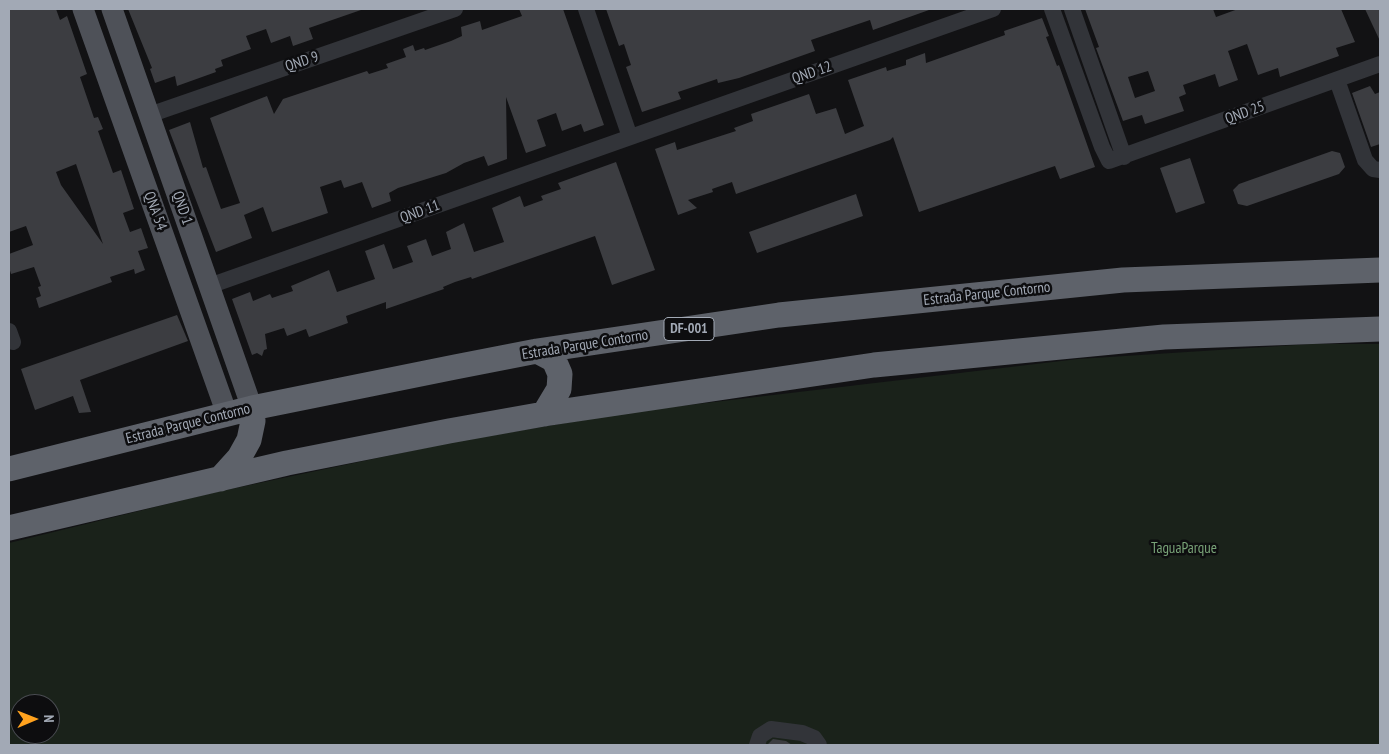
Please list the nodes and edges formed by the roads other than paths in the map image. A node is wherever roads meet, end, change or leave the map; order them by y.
1 (83, 9) edge
2 (112, 9) edge
3 (455, 9) edge
4 (586, 9) edge
5 (993, 9) edge
6 (1052, 9) edge
7 (1072, 9) edge
8 (1380, 64) edge
9 (1336, 80) junction
10 (149, 115) junction
11 (630, 137) junction
12 (1116, 159) junction
13 (1380, 170) edge
14 (1380, 270) edge
15 (209, 286) junction
16 (1380, 329) edge
17 (227, 337) junction
18 (202, 344) junction
19 (538, 351) junction
20 (252, 408) junction
21 (228, 414) junction
22 (544, 414) junction
23 (9, 469) edge
24 (220, 479) junction
25 (9, 528) edge
26 (790, 738) edge
27 (757, 745) edge
28 (819, 745) edge

1 - 18 main road, QNA 54
2 - 10 main road, QND 1
3 - 10 street, QND 9
4 - 11 street
5 - 11 street, QND 12
6 - 12 street
7 - 12 street
8 - 9 street, QND 25
9 - 12 street, QND 25
9 - 13 street
10 - 15 main road, QND 1
11 - 15 street, QND 11
14 - 19 highway, Estrada Parque Contorno / DF-001
15 - 17 main road, QND 1
16 - 22 highway
17 - 18 main road
17 - 20 main road, QND 1
18 - 21 main road, QNA 54
19 - 20 highway, Estrada Parque Contorno / DF-001
19 - 22 highway
20 - 21 highway, Estrada Parque Contorno / DF-001
20 - 24 highway
21 - 23 highway, Estrada Parque Contorno / DF-001
22 - 24 highway
24 - 25 highway
26 - 27 street
26 - 28 street

